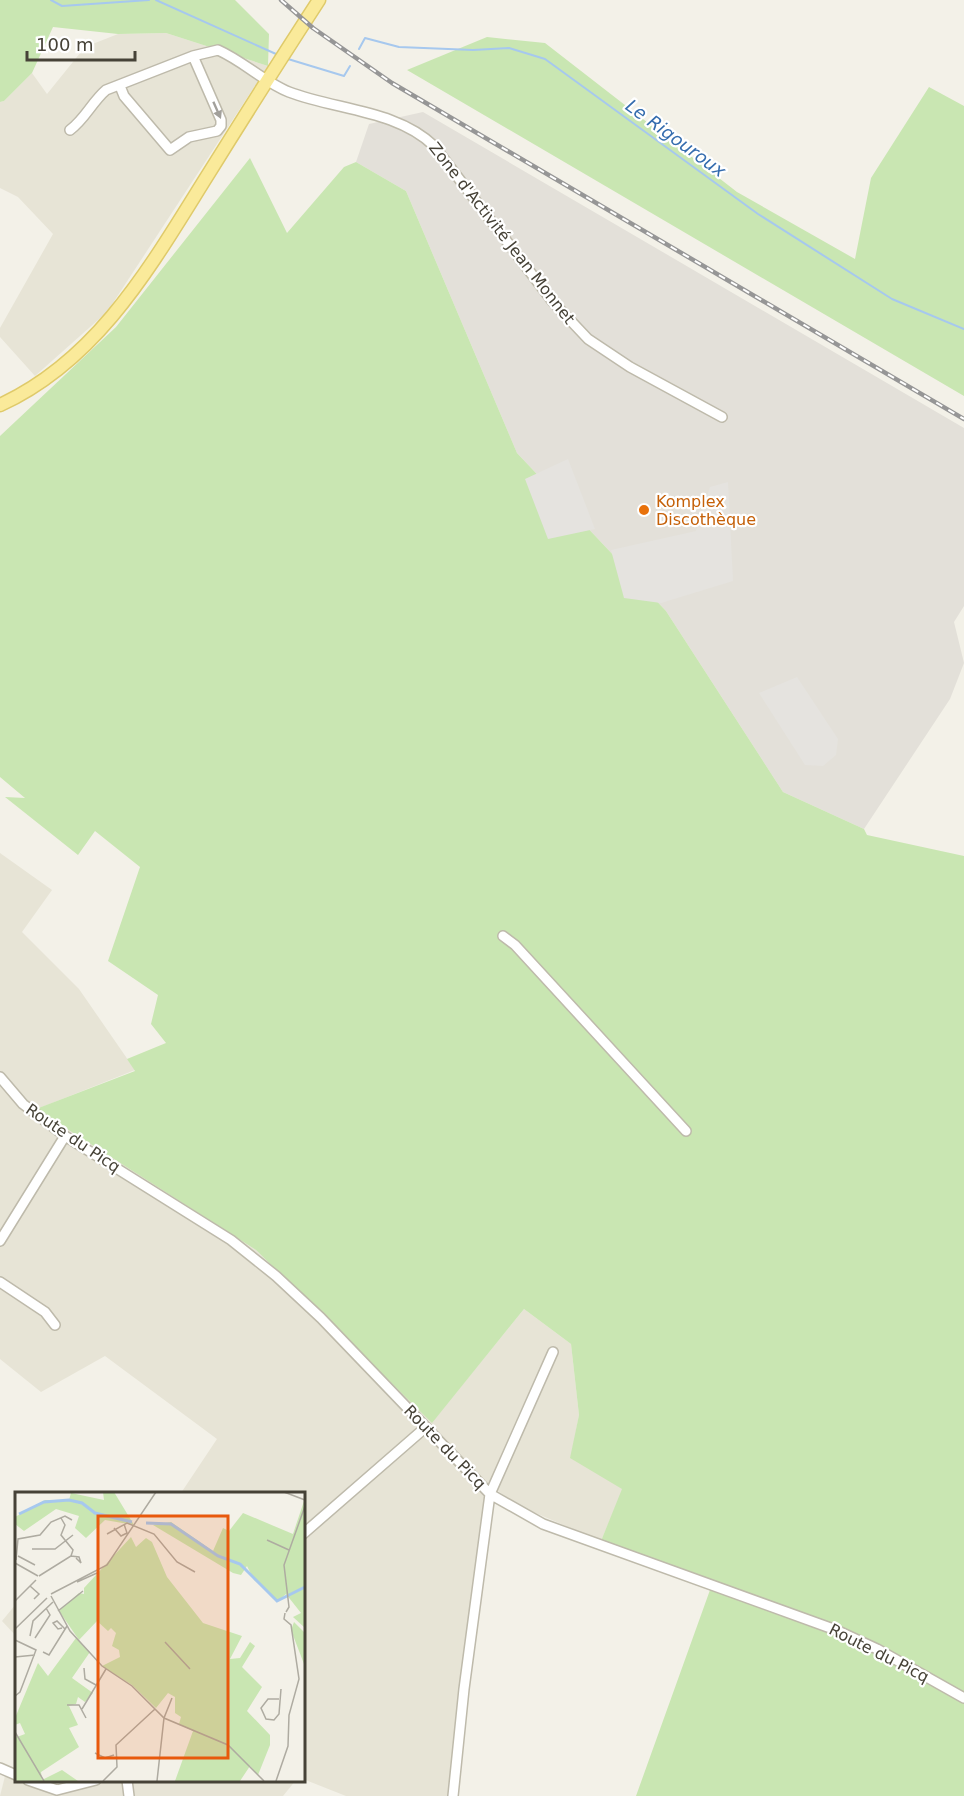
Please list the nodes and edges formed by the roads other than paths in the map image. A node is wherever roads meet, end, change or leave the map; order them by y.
1 (319, 0) edge
2 (193, 56) junction
3 (268, 79) junction
4 (120, 86) junction
5 (70, 130) dead end
6 (0, 405) edge
7 (722, 417) dead end
8 (503, 936) dead end
9 (0, 1077) edge
10 (686, 1131) dead end
11 (65, 1136) junction
12 (0, 1241) edge
13 (0, 1282) edge
14 (55, 1325) dead end
15 (553, 1352) dead end
16 (426, 1426) junction
17 (490, 1494) junction
18 (304, 1533) edge
19 (964, 1698) edge
20 (0, 1768) edge
21 (15, 1775) edge
22 (33, 1781) edge
23 (89, 1781) edge
24 (127, 1781) edge
25 (129, 1796) edge
26 (453, 1796) edge

1 - 3 main road
2 - 3 street, Zone d'Activité Jean Monnet
2 - 4 street, Zone d'Activité Jean Monnet
2 -> 4 street
3 - 6 main road
3 - 7 street, Zone d'Activité Jean Monnet
4 - 5 street, Zone d'Activité Jean Monnet
8 - 10 street
9 - 11 street, Route du Picq
11 - 12 street
11 - 16 street, Route du Picq
13 - 14 street
15 - 17 street
16 - 17 street, Route du Picq
16 - 18 street
17 - 19 street, Route du Picq
17 - 26 street
20 - 21 street
22 - 23 street
24 - 25 street

